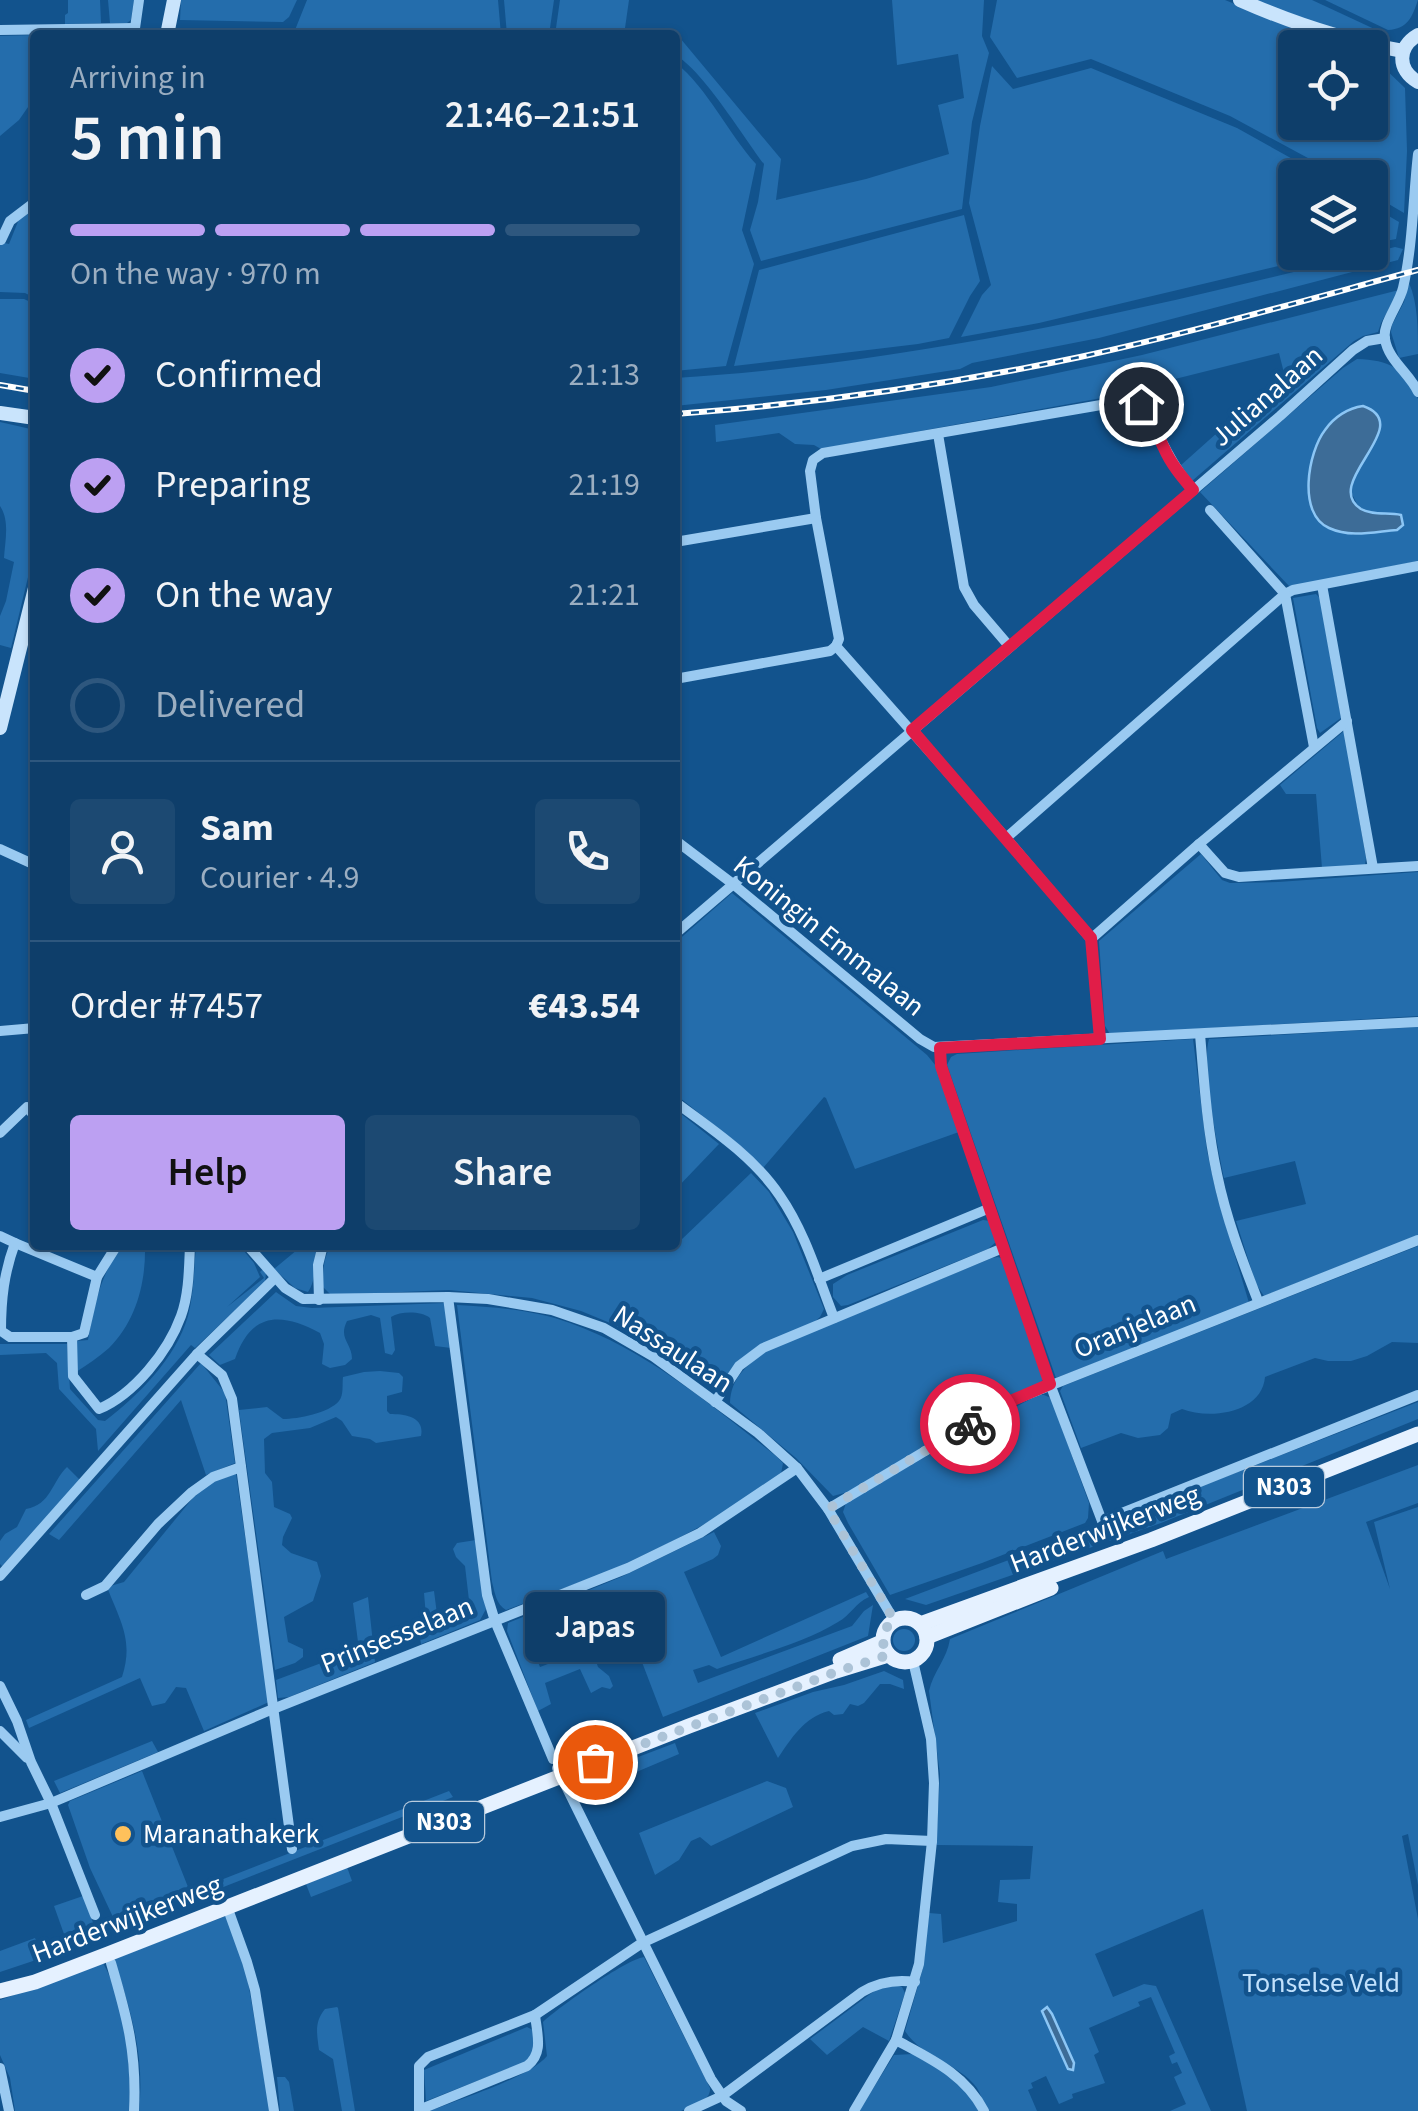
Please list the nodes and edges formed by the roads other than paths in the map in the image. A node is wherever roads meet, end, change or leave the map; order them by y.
1 (138, 0) edge
2 (174, 0) edge
3 (1240, 0) edge
4 (0, 30) edge
5 (30, 30) edge
6 (135, 30) edge
7 (168, 30) edge
8 (1418, 35) edge
9 (1402, 51) junction
10 (1418, 82) edge
11 (1418, 154) edge
12 (30, 205) edge
13 (5, 221) edge
14 (1, 240) edge
15 (1385, 338) junction
16 (1418, 392) edge
17 (0, 414) edge
18 (30, 417) edge
19 (938, 434) junction
20 (1193, 490) junction
21 (1210, 510) dead end
22 (816, 518) junction
23 (680, 541) edge
24 (1418, 566) edge
25 (1322, 585) junction
26 (1284, 594) junction
27 (30, 608) edge
28 (836, 646) junction
29 (1009, 646) junction
30 (680, 678) edge
31 (1347, 721) junction
32 (0, 728) edge
33 (912, 730) junction
34 (1314, 747) junction
35 (1006, 838) junction
36 (680, 844) edge
37 (1199, 844) junction
38 (0, 849) edge
39 (30, 863) edge
40 (1418, 866) edge
41 (1373, 868) junction
42 (733, 884) junction
43 (680, 930) edge
44 (1091, 938) junction
45 (1418, 1022) edge
46 (30, 1028) edge
47 (0, 1031) edge
48 (1200, 1034) junction
49 (1100, 1039) junction
50 (940, 1048) junction
51 (680, 1106) edge
52 (30, 1111) edge
53 (0, 1133) edge
54 (990, 1208) junction
55 (0, 1236) edge
56 (1418, 1240) edge
57 (15, 1243) junction
58 (1003, 1248) junction
59 (30, 1249) edge
60 (32, 1250) edge
61 (114, 1250) edge
62 (190, 1250) edge
63 (251, 1250) edge
64 (322, 1250) edge
65 (97, 1277) junction
66 (275, 1278) junction
67 (819, 1280) junction
68 (448, 1296) junction
69 (318, 1300) junction
70 (1258, 1301) junction
71 (834, 1318) junction
72 (72, 1336) junction
73 (197, 1354) junction
74 (1050, 1384) junction
75 (1418, 1396) edge
76 (715, 1402) junction
77 (1418, 1434) edge
78 (1418, 1444) edge
79 (242, 1467) junction
80 (797, 1468) junction
81 (828, 1509) junction
82 (0, 1576) edge
83 (86, 1595) dead end
84 (494, 1620) junction
85 (894, 1620) junction
86 (924, 1630) junction
87 (885, 1649) junction
88 (913, 1660) junction
89 (0, 1686) edge
90 (273, 1709) junction
91 (0, 1731) edge
92 (31, 1762) junction
93 (557, 1768) junction
94 (50, 1803) junction
95 (0, 1818) edge
96 (932, 1841) junction
97 (292, 1850) dead end
98 (229, 1912) dead end
99 (95, 1916) dead end
100 (642, 1943) junction
101 (111, 1962) dead end
102 (915, 1982) junction
103 (0, 1988) edge
104 (535, 2015) junction
105 (896, 2040) junction
106 (0, 2068) edge
107 (722, 2096) junction
108 (419, 2110) edge
109 (9, 2111) edge
110 (134, 2111) edge
111 (274, 2111) edge
112 (689, 2111) edge
113 (741, 2111) edge
114 (854, 2111) edge
115 (984, 2111) edge

1 - 6 street
2 - 7 street
3 - 9 street
4 - 5 street
8 - 9 street
9 - 10 street
11 - 15 street
12 - 13 street
13 - 14 street
15 - 16 street
15 - 20 street, Julianalaan
17 - 18 street
19 - 20 street
19 - 22 street
19 - 29 street
20 - 29 street, Julianalaan
21 - 26 street
22 - 23 street
22 - 28 street
24 - 25 street
25 - 26 street
25 - 31 street
26 - 34 street
26 - 35 street
27 - 32 street
28 - 30 street
28 - 33 street
29 - 33 street, Julianalaan
31 - 34 street
31 - 41 street
33 - 35 street
33 - 42 street, Julianalaan
34 - 37 street
35 - 44 street
36 - 42 street, Koningin Emmalaan
37 - 41 street
37 - 44 street
38 - 39 street
40 - 41 street
42 - 43 street, Julianalaan
42 - 50 street, Koningin Emmalaan
44 - 49 street
45 - 48 street
46 - 47 street
48 - 49 street
48 - 70 street
49 - 50 street
50 - 54 street, Koningin Emmalaan
51 - 67 street
52 - 53 street
54 - 58 street, Koningin Emmalaan
54 - 67 street
55 - 57 street
56 - 70 street, Oranjelaan
57 - 59 street
57 - 72 street
58 - 71 street
58 - 74 street, Koningin Emmalaan
60 - 65 street
61 - 65 street
62 - 72 street
63 - 66 street
64 - 69 street
65 - 72 street
66 - 69 street, Nassaulaan
66 - 73 street
67 - 71 street
68 - 69 street, Nassaulaan
68 - 76 street, Nassaulaan
68 - 84 street
70 - 74 street, Oranjelaan
71 - 76 street
73 - 79 street
73 - 82 street
74 - 75 street, Koningin Emmalaan
74 - 81 street, Oranjelaan
76 - 80 street, Nassaulaan
77 - 86 main road, Harderwijkerweg / N303
78 - 86 main road, Harderwijkerweg / N303
79 - 83 street
79 - 90 street
80 - 81 street, Nassaulaan
80 - 84 street, Prinsesselaan
81 - 85 street, Nassaulaan
84 - 90 street, Prinsesselaan
84 - 93 street
85 - 86 main road, N303
85 - 87 main road
86 - 88 main road
87 - 88 main road, N303
87 - 93 main road, Harderwijkerweg / N303
88 - 96 street
89 - 92 street
90 - 94 street, Prinsesselaan
90 - 97 street
91 - 92 street
92 - 94 street
93 - 100 street
93 - 103 main road, Harderwijkerweg / N303
94 - 95 street, Prinsesselaan
94 - 99 street
96 - 100 street
96 - 102 street
98 - 111 street
100 - 104 street
100 - 107 street
101 - 110 street
102 - 105 street
102 - 107 street
104 - 108 street
104 - 108 street
105 - 114 street
105 - 115 street
106 - 109 street
107 - 112 street
107 - 113 street

